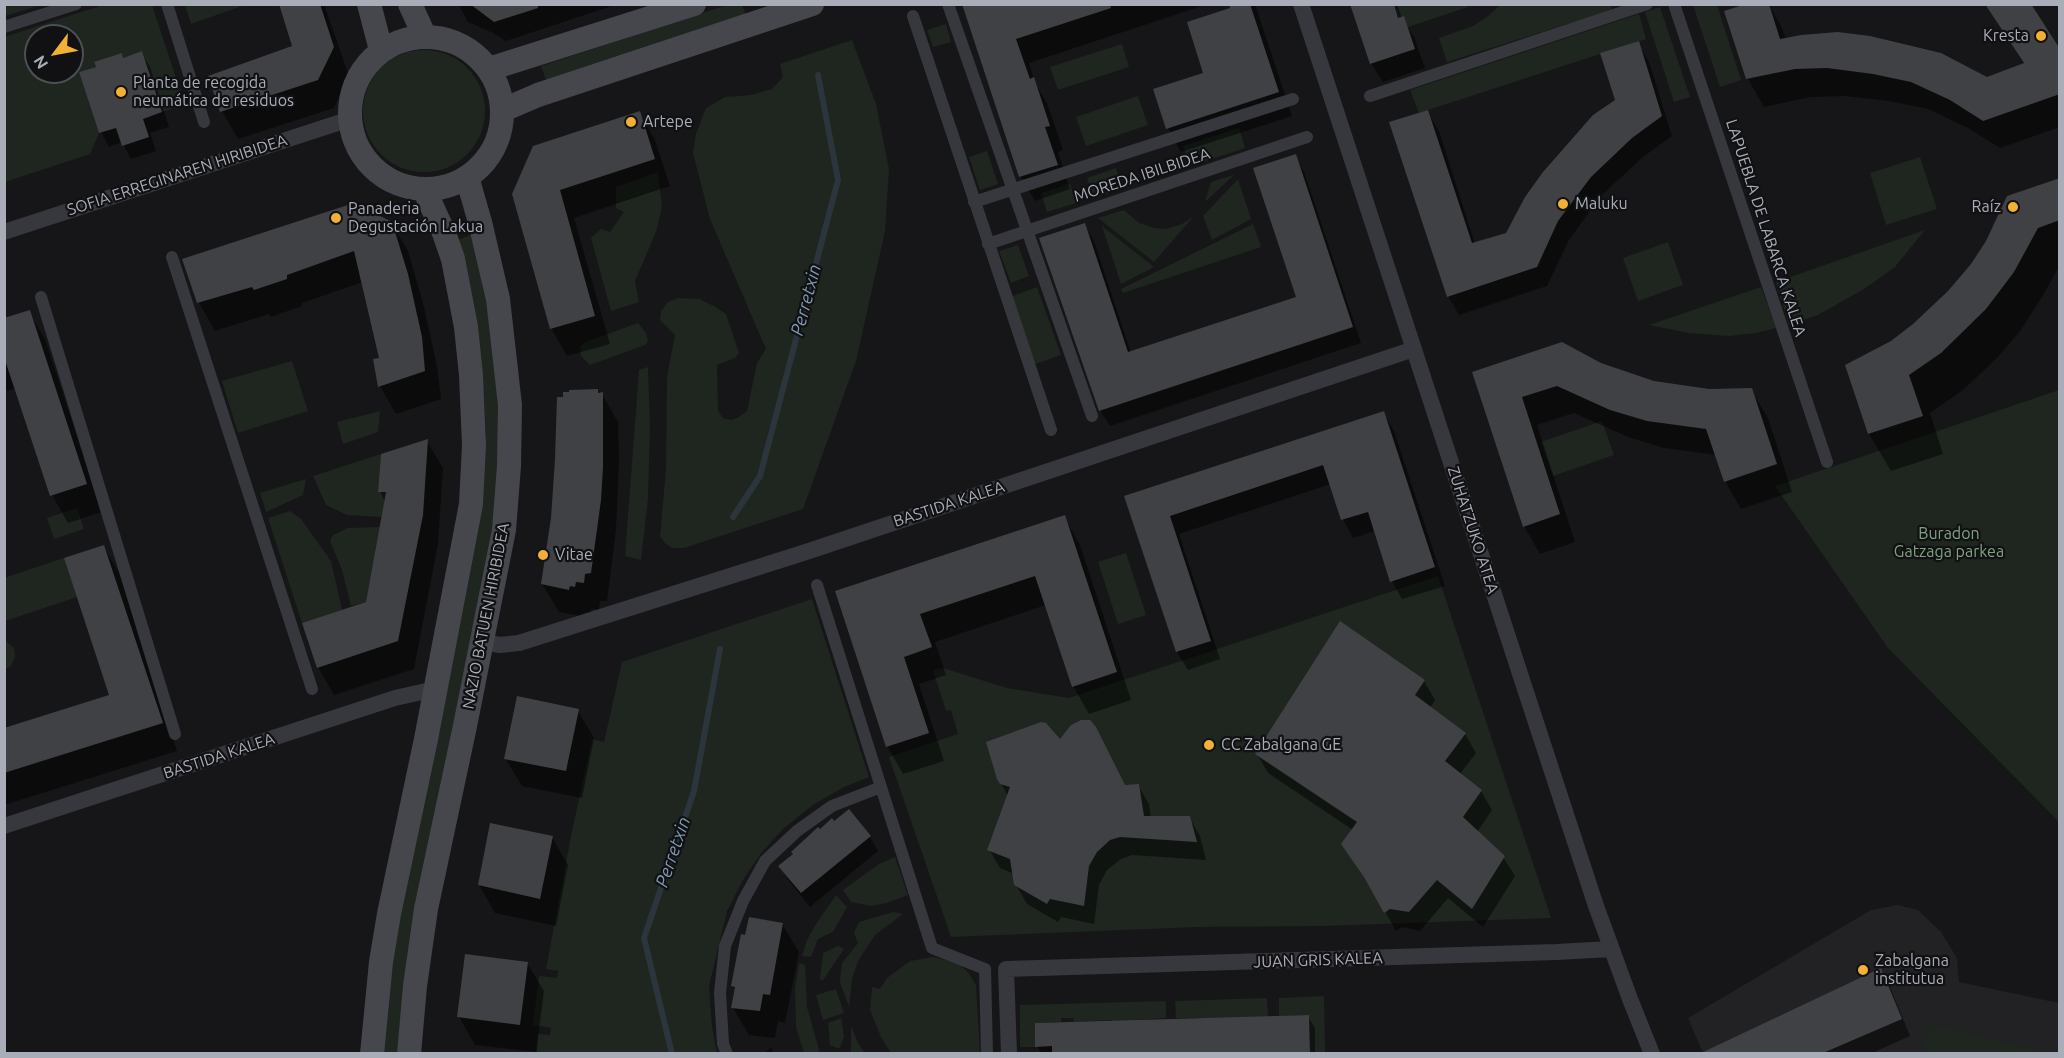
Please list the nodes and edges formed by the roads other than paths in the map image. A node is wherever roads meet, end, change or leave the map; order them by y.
1 (76, 4) edge
2 (167, 4) edge
3 (369, 4) edge
4 (410, 4) edge
5 (694, 4) edge
6 (812, 4) edge
7 (948, 4) edge
8 (1300, 4) edge
9 (1647, 4) edge
10 (1674, 4) edge
11 (913, 16) dead end
12 (4, 27) edge
13 (424, 35) junction
14 (381, 50) junction
15 (489, 69) junction
16 (1371, 96) dead end
17 (1293, 99) dead end
18 (503, 110) junction
19 (350, 119) junction
20 (204, 122) dead end
21 (1307, 137) dead end
22 (467, 177) junction
23 (424, 189) junction
24 (1013, 189) junction
25 (974, 202) junction
26 (1027, 231) junction
27 (4, 232) edge
28 (988, 243) junction
29 (172, 257) dead end
30 (41, 297) dead end
31 (1414, 349) junction
32 (1092, 416) dead end
33 (1051, 430) dead end
34 (1827, 462) dead end
35 (817, 585) dead end
36 (482, 642) junction
37 (435, 688) junction
38 (312, 689) dead end
39 (175, 734) dead end
40 (881, 787) junction
41 (4, 826) edge
42 (1611, 949) junction
43 (372, 1053) edge
44 (409, 1053) edge
45 (727, 1053) edge
46 (987, 1053) edge
47 (1010, 1053) edge
48 (1652, 1053) edge

1 - 12 street
2 - 20 street
3 - 14 main road
4 - 13 main road
5 - 15 main road
6 - 18 main road
7 - 24 street
8 - 31 street, ZUHATZUKO ATEA
9 - 16 street
10 - 34 street, LAPUEBLA DE LABARCA KALEA
11 - 25 street
13 - 14 main road
13 - 15 main road
14 - 19 main road
15 - 18 main road
17 - 24 street, MOREDA IBILBIDEA
18 - 22 main road
19 - 23 main road
19 - 27 street, SOFIA ERREGINAREN HIRIBIDEA
21 - 26 street, MOREDA IBILBIDEA
22 - 23 main road
22 - 36 main road, NAZIO BATUEN HIRIBIDEA
23 - 37 main road
24 - 25 street, MOREDA IBILBIDEA
24 - 26 street
25 - 28 street
26 - 28 street, MOREDA IBILBIDEA
26 - 32 street
28 - 33 street
29 - 38 street
30 - 39 street
31 - 36 street, BASTIDA KALEA
31 - 42 street, ZUHATZUKO ATEA
35 - 40 street
36 - 44 main road, NAZIO BATUEN HIRIBIDEA
37 - 41 street, BASTIDA KALEA
37 - 43 main road
40 - 45 street
40 - 46 street
42 - 47 street, JUAN GRIS KALEA
42 - 48 street, ZUHATZUKO ATEA

